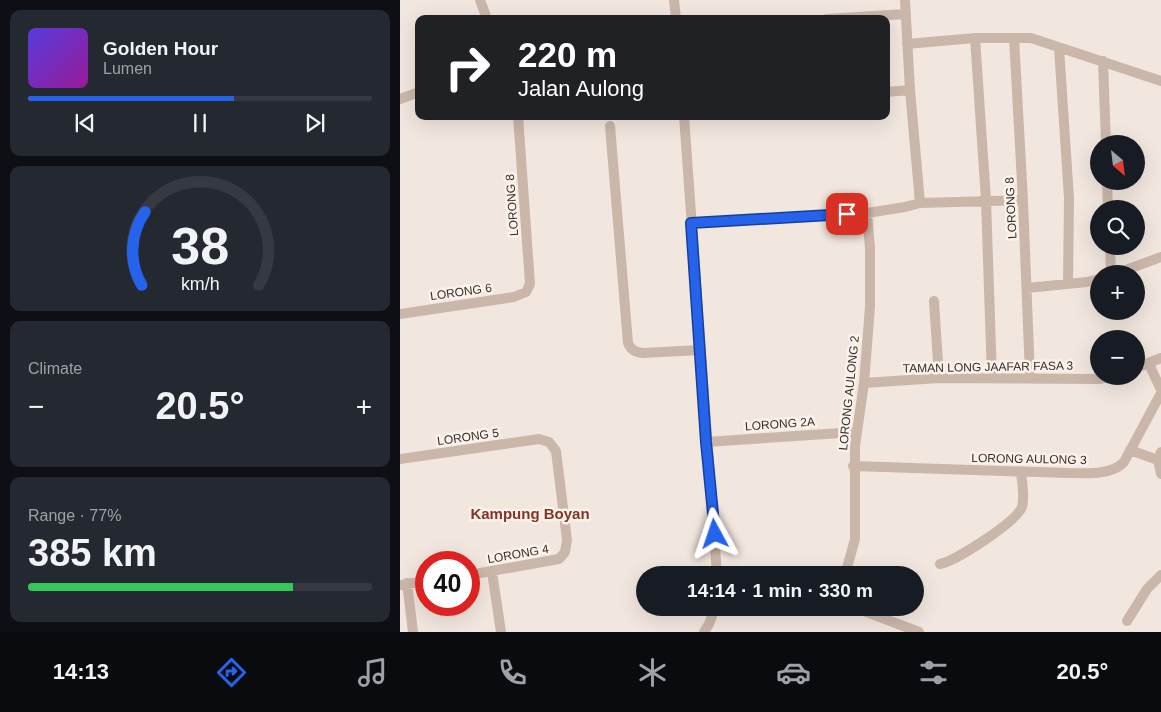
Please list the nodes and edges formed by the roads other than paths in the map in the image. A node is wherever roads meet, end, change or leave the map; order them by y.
1 (480, 0) edge
2 (674, 0) edge
3 (905, 0) edge
4 (906, 14) junction
5 (486, 15) edge
6 (676, 15) edge
7 (890, 15) edge
8 (974, 38) junction
9 (1014, 38) junction
10 (907, 44) junction
11 (1059, 48) junction
12 (1103, 61) junction
13 (1161, 82) edge
14 (910, 90) junction
15 (890, 92) edge
16 (415, 93) edge
17 (400, 98) edge
18 (518, 120) edge
19 (684, 120) edge
20 (610, 126) dead end
21 (1106, 135) edge
22 (986, 200) junction
23 (1023, 200) junction
24 (920, 203) junction
25 (867, 213) junction
26 (691, 223) junction
27 (1161, 258) edge
28 (1141, 265) edge
29 (1090, 281) edge
30 (1068, 284) junction
31 (1027, 288) junction
32 (526, 292) joint
33 (934, 301) dead end
34 (400, 314) edge
35 (700, 350) junction
36 (1161, 358) edge
37 (1148, 364) junction
38 (1145, 365) edge
39 (939, 378) junction
40 (992, 378) junction
41 (1030, 378) junction
42 (1090, 379) edge
43 (864, 383) junction
44 (1161, 392) edge
45 (856, 432) junction
46 (539, 439) joint
47 (706, 442) junction
48 (1130, 450) junction
49 (1159, 456) edge
50 (400, 459) edge
51 (853, 466) junction
52 (1021, 472) junction
53 (1161, 474) edge
54 (940, 564) dead end
55 (717, 566) edge
56 (848, 566) edge
57 (492, 572) junction
58 (480, 574) edge
59 (1161, 575) edge
60 (404, 584) edge
61 (712, 616) edge
62 (877, 616) edge
63 (1127, 621) dead end
64 (413, 632) edge
65 (501, 632) edge
66 (704, 632) edge
67 (919, 632) edge

1 - 5 street
2 - 6 street
3 - 4 street
4 - 7 street
4 - 10 street
8 - 9 street
8 - 10 street
8 - 22 street
9 - 11 street
9 - 23 street, LORONG 8
10 - 14 street
11 - 12 street
11 - 30 street
12 - 13 street
12 - 21 street
14 - 15 street
14 - 24 street
16 - 17 street
18 - 32 street, LORONG 8
19 - 26 street
20 - 35 street
22 - 23 street
22 - 24 street
22 - 40 street
23 - 31 street, LORONG 8
24 - 25 street
25 - 26 street
25 - 43 street, LORONG AULONG 2
26 - 35 street
27 - 28 street
29 - 30 street
30 - 31 street
31 - 41 street, LORONG 8
32 - 34 street, LORONG 6
33 - 39 street
35 - 47 street
36 - 37 street
37 - 38 street
37 - 44 street, LORONG AULONG 3
39 - 40 street, TAMAN LONG JAAFAR FASA 3
39 - 43 street, TAMAN LONG JAAFAR FASA 3
40 - 41 street, TAMAN LONG JAAFAR FASA 3
41 - 42 street, TAMAN LONG JAAFAR FASA 3
43 - 45 street, LORONG AULONG 2
44 - 48 street, LORONG AULONG 3
45 - 47 street, LORONG 2A
45 - 51 street, LORONG AULONG 2
46 - 50 street, LORONG 5
46 - 57 street, LORONG 4
47 - 55 street
48 - 49 street
48 - 52 street, LORONG AULONG 3
49 - 53 street
51 - 52 street, LORONG AULONG 3
51 - 56 street, LORONG AULONG 2
52 - 54 street
57 - 58 street, LORONG 4
57 - 65 street
59 - 63 street
60 - 64 street
61 - 66 street
62 - 67 street

